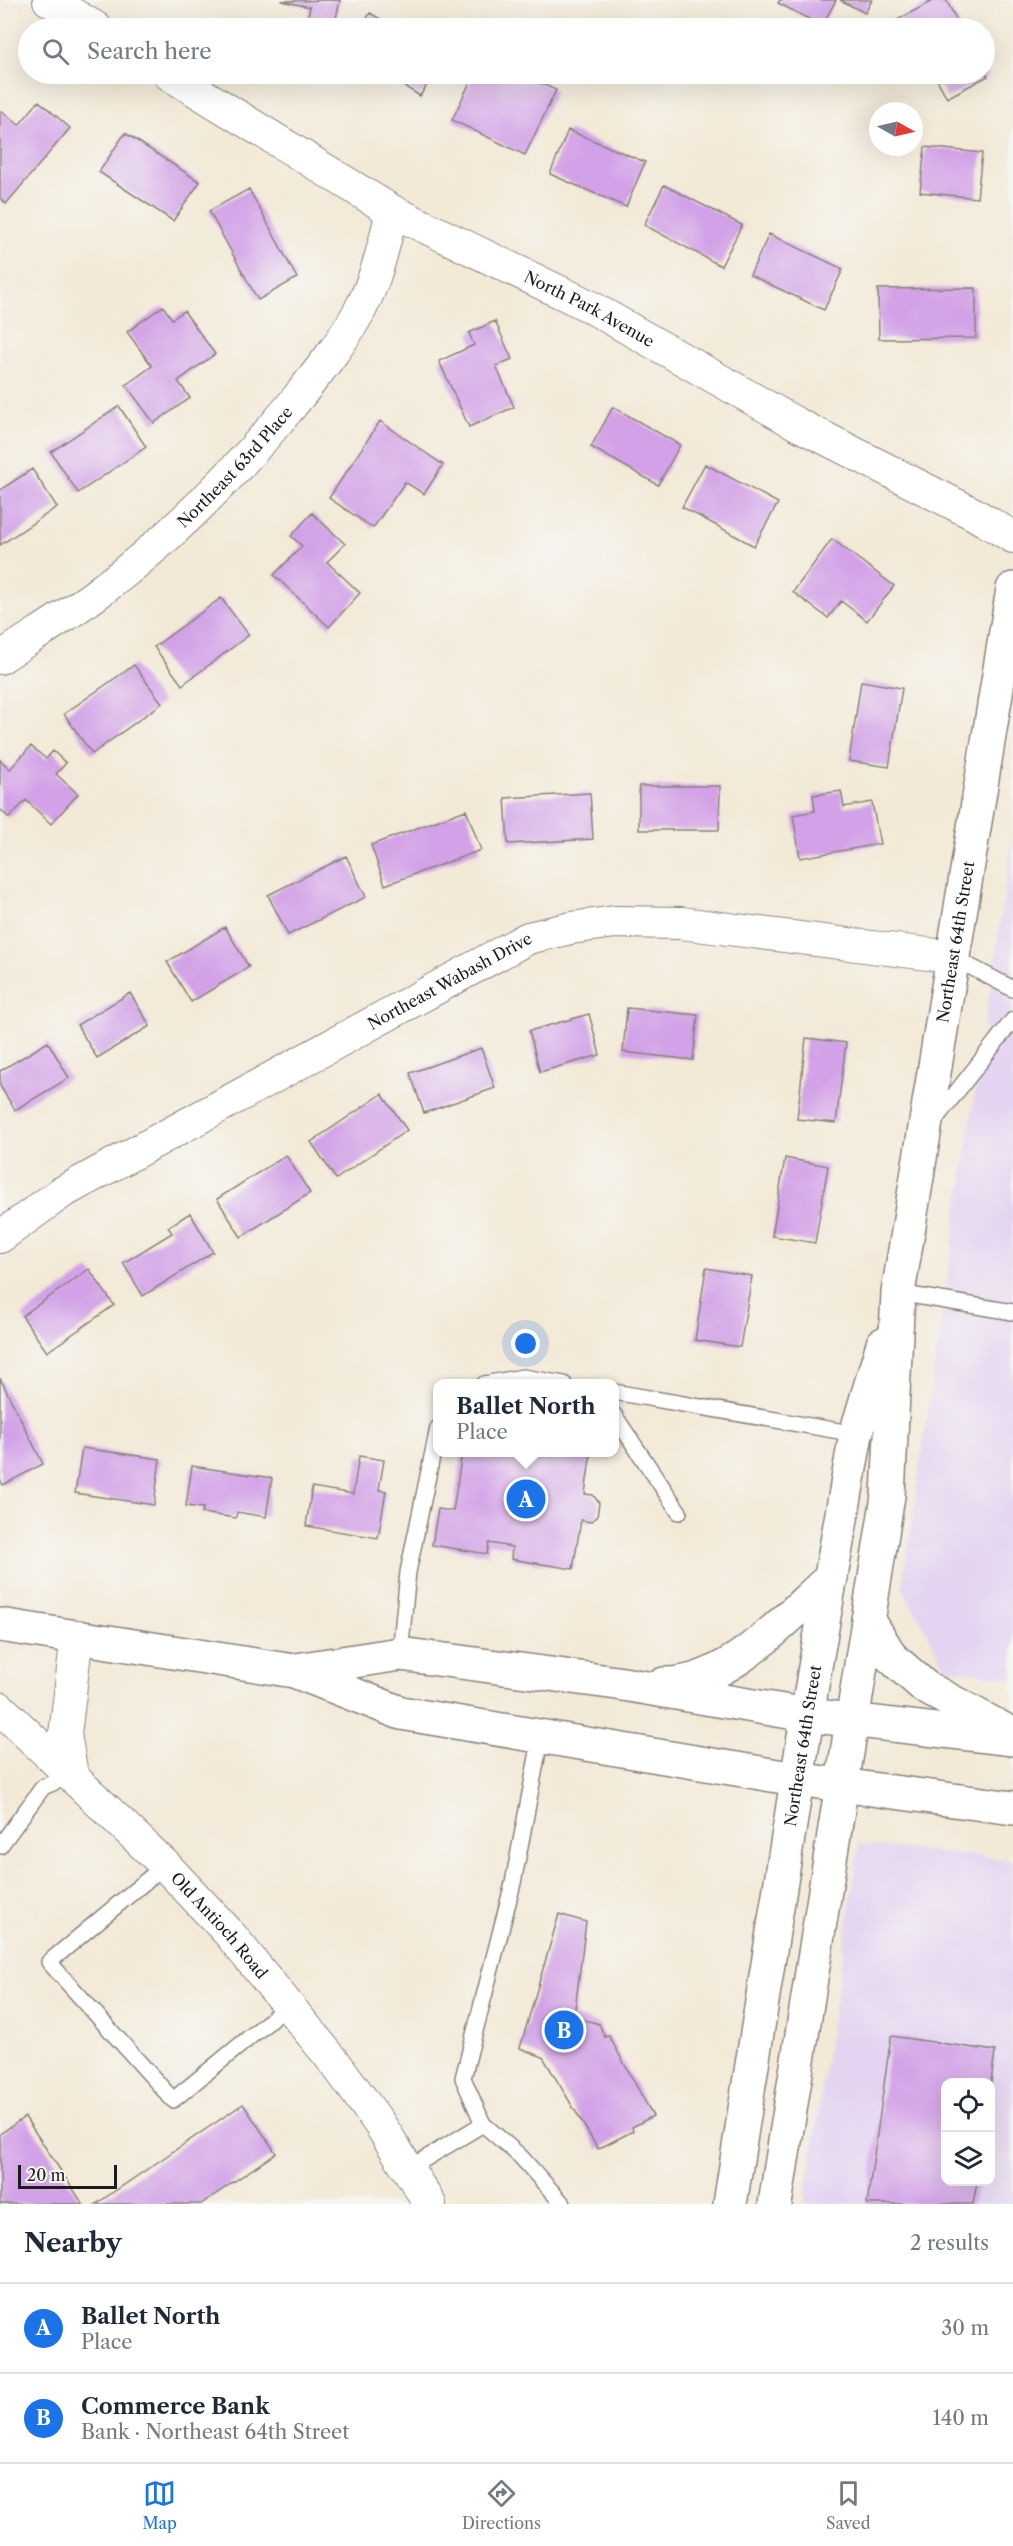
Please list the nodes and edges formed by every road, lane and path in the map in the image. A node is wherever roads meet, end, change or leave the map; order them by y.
1 (49, 0) edge
2 (79, 18) edge
3 (185, 84) edge
4 (393, 211) junction
5 (1013, 537) edge
6 (1013, 589) edge
7 (0, 658) edge
8 (952, 957) junction
9 (1013, 989) edge
10 (1013, 1020) edge
11 (923, 1133) junction
12 (0, 1238) edge
13 (898, 1293) junction
14 (1013, 1312) edge
15 (510, 1379) edge
16 (537, 1379) edge
17 (619, 1393) edge
18 (619, 1421) edge
19 (856, 1434) junction
20 (433, 1452) edge
21 (679, 1512) dead end
22 (831, 1578) junction
23 (868, 1619) junction
24 (0, 1625) edge
25 (77, 1636) junction
26 (400, 1654) junction
27 (294, 1671) junction
28 (617, 1683) junction
29 (0, 1708) edge
30 (807, 1714) junction
31 (852, 1720) junction
32 (541, 1736) junction
33 (1013, 1737) edge
34 (72, 1775) junction
35 (796, 1779) junction
36 (842, 1785) junction
37 (1013, 1808) edge
38 (0, 1846) edge
39 (165, 1865) junction
40 (289, 2005) junction
41 (483, 2124) junction
42 (408, 2169) junction
43 (430, 2204) edge
44 (563, 2204) edge
45 (730, 2204) edge
46 (775, 2204) edge

1 - 2 street
3 - 4 street, North Park Avenue
4 - 5 street, North Park Avenue
4 - 7 street, Northeast 63rd Place
6 - 8 street, Northeast 64th Street
8 - 9 lane
8 - 11 street, Northeast 64th Street
8 - 12 street, Northeast Wabash Drive
10 - 11 lane
11 - 13 street, Northeast 64th Street
13 - 14 lane
13 - 19 street, Northeast 64th Street
13 - 23 street, Northeast 64th Street
15 - 16 lane
17 - 19 lane
18 - 21 lane
19 - 22 street, Northeast 64th Street
20 - 26 lane
22 - 28 street
22 - 30 street, Northeast 64th Street
23 - 31 street, Northeast 64th Street
23 - 33 street
24 - 25 street
25 - 27 street
25 - 34 street
26 - 27 street
26 - 28 street
27 - 32 street
28 - 30 street
29 - 34 street, Old Antioch Road
30 - 31 street
30 - 35 street, Northeast 64th Street
31 - 33 street
31 - 36 street, Northeast 64th Street
32 - 35 street
32 - 41 lane
34 - 38 lane
34 - 39 street, Old Antioch Road
35 - 36 street
35 - 45 street, Northeast 64th Street
36 - 37 street
36 - 46 street, Northeast 64th Street
39 - 40 street, Old Antioch Road
39 - 40 lane
40 - 42 street, Old Antioch Road
41 - 42 lane
41 - 44 lane
42 - 43 street, Old Antioch Road

